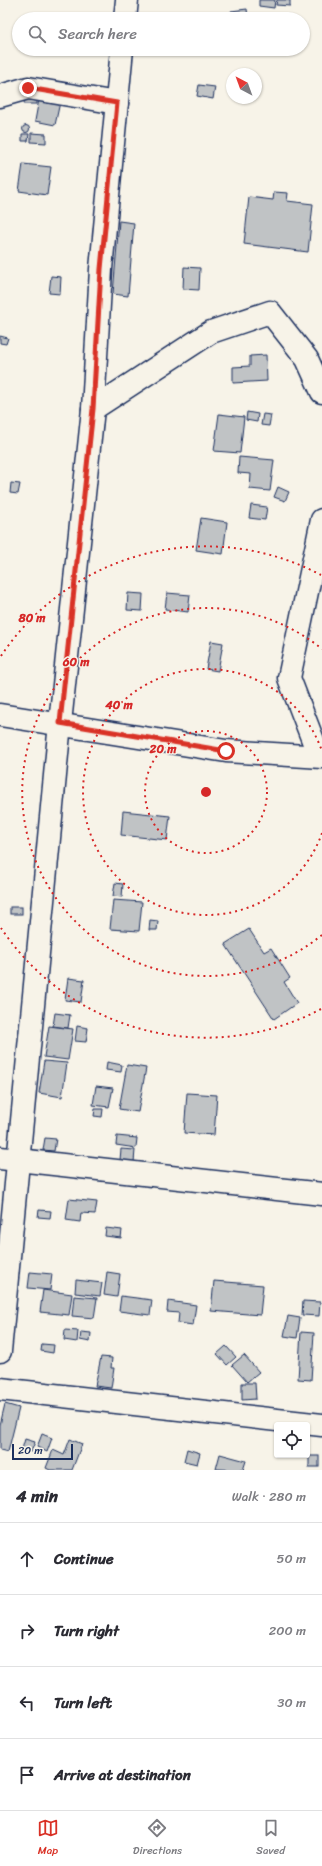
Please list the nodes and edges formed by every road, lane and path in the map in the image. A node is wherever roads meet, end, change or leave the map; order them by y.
1 (127, 0) edge
2 (126, 12) edge
3 (121, 56) edge
4 (0, 96) edge
5 (117, 103) junction
6 (322, 392) edge
7 (93, 409) junction
8 (322, 520) edge
9 (0, 715) edge
10 (60, 723) junction
11 (321, 756) edge
12 (9, 1159) edge
13 (322, 1194) edge
14 (0, 1351) edge
15 (0, 1389) edge
16 (322, 1425) edge

1 - 2 street
3 - 5 street
4 - 5 street
5 - 7 street
6 - 7 street
7 - 10 street
8 - 11 street
9 - 10 street
10 - 11 street
10 - 12 street
12 - 13 street
12 - 14 street
15 - 16 street

